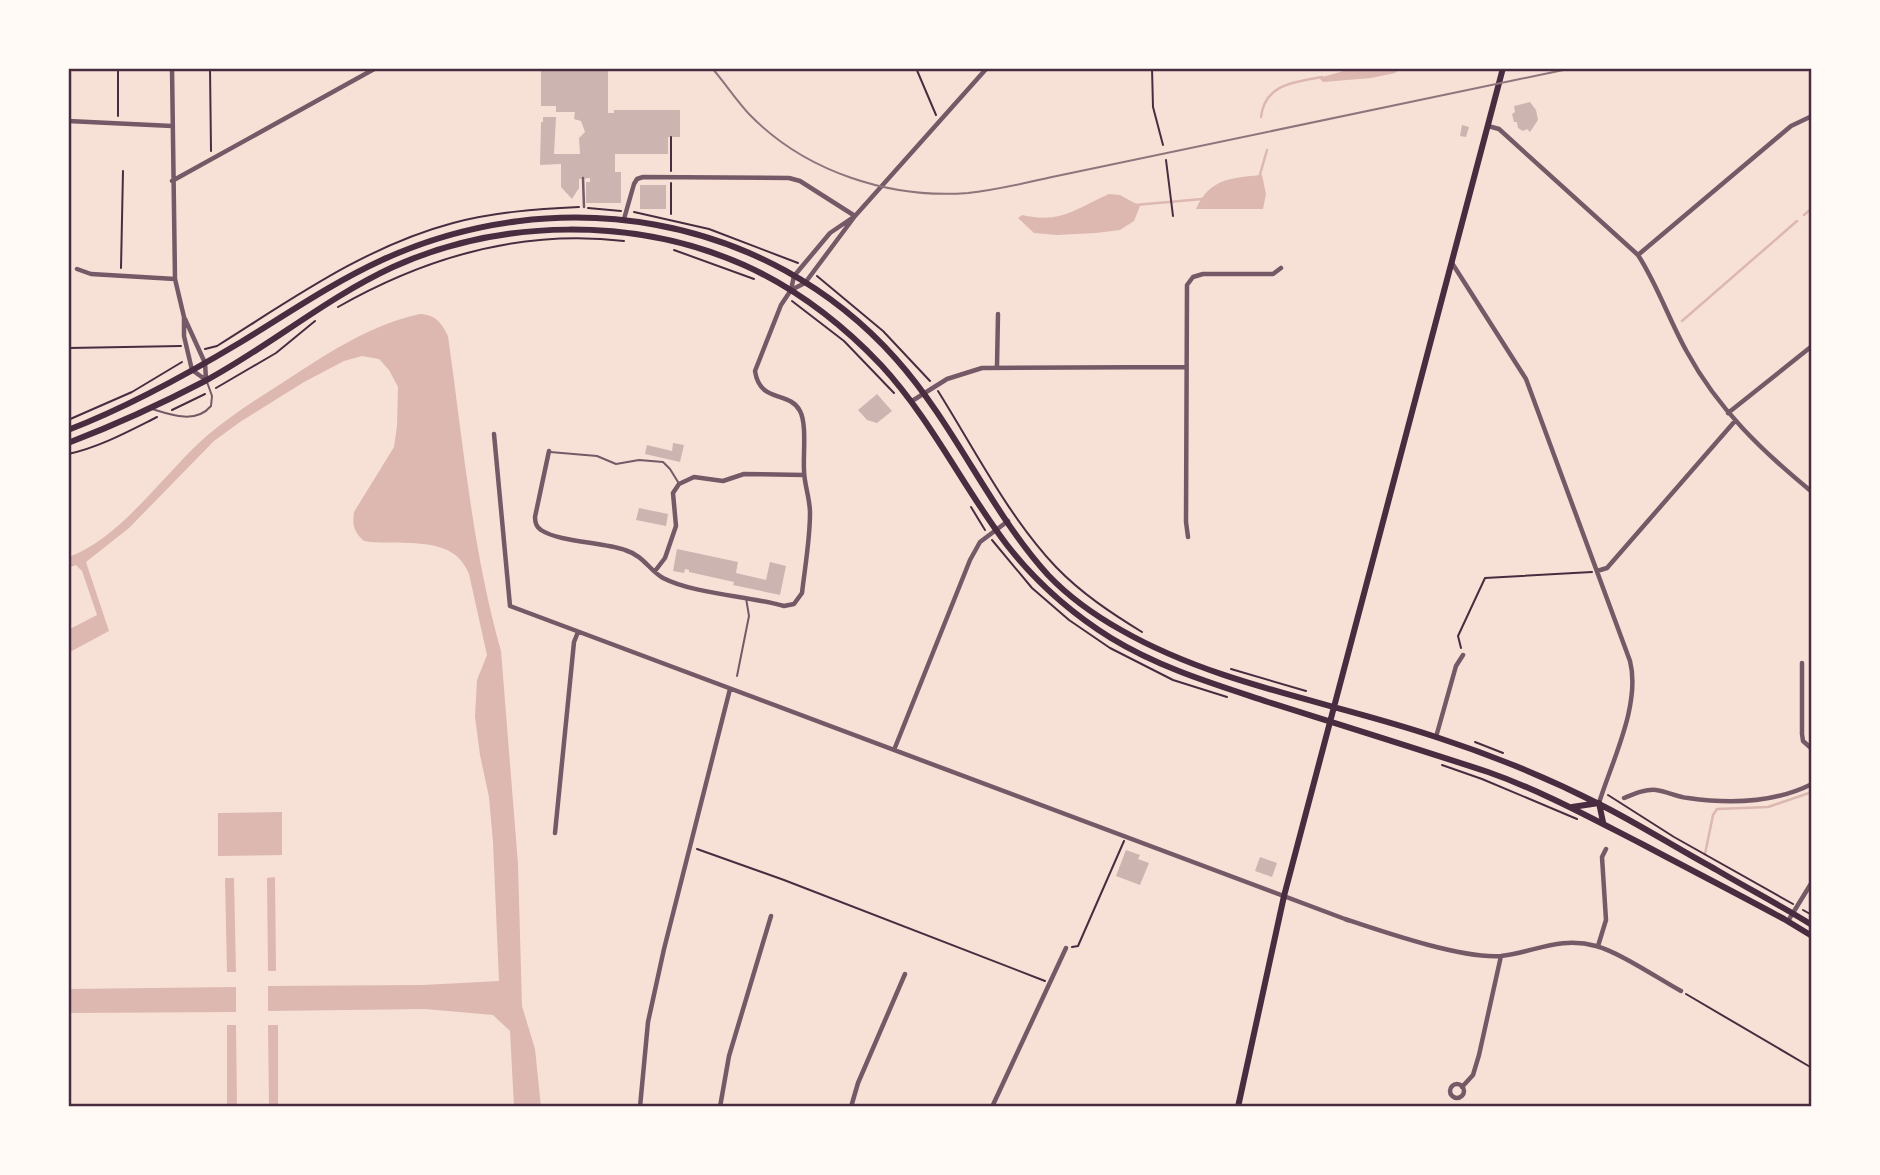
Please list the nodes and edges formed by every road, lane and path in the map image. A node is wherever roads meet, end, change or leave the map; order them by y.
1 (118, 68) edge
2 (172, 68) edge
3 (210, 68) edge
4 (376, 68) edge
5 (916, 68) edge
6 (987, 68) edge
7 (1152, 68) edge
8 (1503, 68) edge
9 (1812, 116) edge
10 (68, 121) edge
11 (941, 121) junction
12 (118, 124) junction
13 (172, 125) junction
14 (1488, 126) junction
15 (1163, 145) dead end
16 (211, 158) junction
17 (1166, 160) dead end
18 (123, 171) dead end
19 (583, 178) dead end
20 (173, 181) junction
21 (584, 207) junction
22 (626, 211) junction
23 (855, 216) junction
24 (1173, 216) dead end
25 (624, 219) junction
26 (628, 242) dead end
27 (670, 249) dead end
28 (1638, 255) junction
29 (1451, 262) junction
30 (801, 264) junction
31 (1281, 268) dead end
32 (77, 269) dead end
33 (813, 272) junction
34 (121, 276) junction
35 (794, 276) junction
36 (175, 279) junction
37 (760, 280) dead end
38 (805, 283) junction
39 (788, 293) junction
40 (68, 309) edge
41 (329, 312) dead end
42 (998, 314) dead end
43 (184, 317) junction
44 (318, 318) dead end
45 (186, 346) junction
46 (1812, 346) edge
47 (69, 348) edge
48 (201, 352) junction
49 (189, 359) junction
50 (205, 363) junction
51 (997, 366) junction
52 (1187, 367) junction
53 (192, 370) junction
54 (206, 380) junction
55 (935, 386) junction
56 (211, 391) junction
57 (925, 393) junction
58 (897, 396) dead end
59 (912, 401) junction
60 (148, 407) junction
61 (164, 413) junction
62 (1728, 413) junction
63 (69, 420) edge
64 (1735, 421) junction
65 (68, 430) edge
66 (494, 434) dead end
67 (68, 443) edge
68 (549, 452) joint
69 (68, 454) edge
70 (804, 475) junction
71 (679, 484) junction
72 (1812, 492) edge
73 (968, 502) dead end
74 (1008, 521) junction
75 (996, 529) junction
76 (988, 535) junction
77 (1188, 537) dead end
78 (655, 571) junction
79 (1596, 571) junction
80 (746, 597) junction
81 (578, 632) junction
82 (1152, 638) dead end
83 (1463, 655) joint
84 (1802, 663) dead end
85 (1222, 666) dead end
86 (737, 676) dead end
87 (730, 689) junction
88 (1309, 692) dead end
89 (1237, 700) dead end
90 (1335, 707) junction
91 (1331, 722) junction
92 (1436, 737) junction
93 (1468, 741) dead end
94 (1812, 749) edge
95 (894, 750) junction
96 (1496, 750) dead end
97 (1435, 763) dead end
98 (1812, 784) edge
99 (1624, 798) dead end
100 (1599, 803) junction
101 (1570, 807) junction
102 (1576, 819) dead end
103 (1603, 822) junction
104 (555, 833) dead end
105 (1126, 837) junction
106 (689, 847) junction
107 (1606, 849) dead end
108 (1724, 874) junction
109 (1812, 882) edge
110 (1719, 884) junction
111 (1284, 896) junction
112 (1792, 913) junction
113 (771, 916) dead end
114 (1788, 921) junction
115 (1812, 925) edge
116 (1812, 936) edge
117 (1598, 946) junction
118 (1066, 948) joint
119 (1501, 956) junction
120 (905, 974) dead end
121 (1049, 982) junction
122 (1681, 991) joint
123 (1812, 1068) edge
124 (1462, 1087) dead end
125 (640, 1107) edge
126 (720, 1107) edge
127 (851, 1107) edge
128 (992, 1107) edge
129 (1238, 1107) edge

1 - 12 path
2 - 13 street
3 - 16 path
4 - 16 street
5 - 11 path
6 - 11 street
7 - 15 path
8 - 14 main road
9 - 28 street
10 - 12 street
11 - 23 street
12 - 13 street
13 - 20 street
14 - 28 street
14 - 29 main road
16 - 20 street
17 - 24 path
18 - 34 path
19 - 21 street
20 - 36 street
21 - 22 path
21 - 48 path
22 - 23 street
22 - 25 street
22 - 30 path
23 - 30 street
23 - 33 street
25 - 35 main road
25 - 50 main road
26 - 41 path
27 - 37 path
28 - 62 street
29 - 79 street
29 - 90 main road
30 - 35 street
31 - 52 street
32 - 34 street
33 - 38 street
33 - 55 path
34 - 36 street
35 - 38 main road
35 - 39 street
36 - 43 street
38 - 39 street
38 - 57 main road
39 - 54 main road
39 - 58 path
39 - 59 main road
39 - 70 street
40 - 47 path
42 - 51 street
43 - 45 street
43 - 48 street
44 - 56 path
45 - 47 path
45 - 49 street
46 - 62 street
47 - 63 path
48 - 50 street
49 - 53 street
49 - 63 path
50 - 53 main road
50 - 54 street
51 - 52 street
51 - 55 street
52 - 77 street
53 - 54 street
53 - 65 main road
54 - 56 lane
54 - 60 main road
55 - 57 street
55 - 82 path
56 - 61 path
56 - 61 lane
57 - 59 street
57 - 74 main road
59 - 75 main road
60 - 61 lane
60 - 67 main road
61 - 69 path
62 - 64 street
64 - 72 street
64 - 79 street
66 - 81 street
68 - 71 lane
68 - 78 street
70 - 71 street
70 - 80 street
71 - 78 street
73 - 76 path
74 - 75 street
74 - 90 main road
75 - 76 street
75 - 91 main road
76 - 89 path
76 - 95 street
78 - 80 street
79 - 83 path
79 - 100 street
80 - 86 lane
81 - 87 street
81 - 104 street
83 - 92 street
84 - 94 street
85 - 88 path
87 - 95 street
87 - 106 street
90 - 91 main road
90 - 92 main road
91 - 101 main road
91 - 111 main road
92 - 100 main road
93 - 96 path
95 - 105 street
97 - 102 path
98 - 99 street
100 - 101 main road
100 - 103 main road
100 - 108 main road
101 - 103 main road
103 - 110 main road
105 - 111 street
105 - 118 path
106 - 121 path
106 - 125 street
107 - 117 street
108 - 110 main road
108 - 112 main road
109 - 112 street
110 - 114 main road
111 - 119 street
111 - 129 main road
112 - 114 street
112 - 115 main road
113 - 126 street
114 - 116 main road
117 - 119 street
117 - 122 street
118 - 121 street
119 - 124 street
120 - 127 street
121 - 128 street
122 - 123 path

